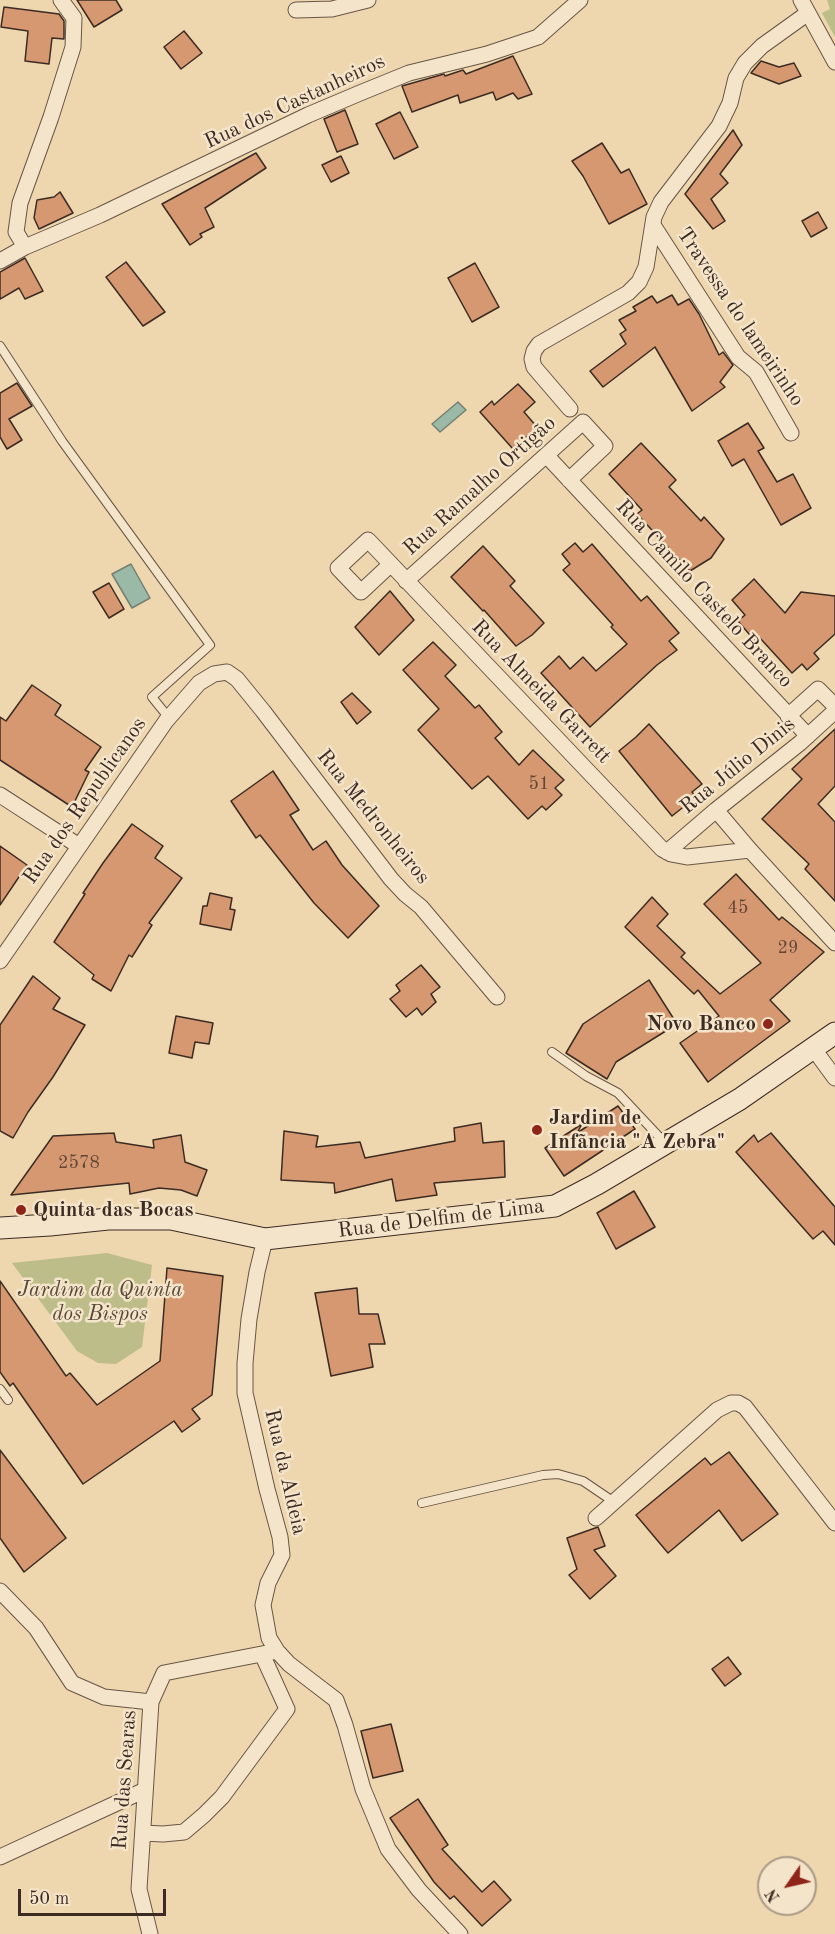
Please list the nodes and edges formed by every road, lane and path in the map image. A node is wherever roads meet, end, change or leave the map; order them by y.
1 (62, 0) edge
2 (368, 0) edge
3 (580, 0) edge
4 (805, 6) edge
5 (296, 10) dead end
6 (835, 62) edge
7 (653, 225) junction
8 (25, 247) junction
9 (0, 261) edge
10 (0, 346) edge
11 (570, 409) dead end
12 (790, 433) dead end
13 (547, 456) junction
14 (569, 480) junction
15 (391, 564) dead end
16 (406, 581) junction
17 (214, 674) joint
18 (835, 706) edge
19 (835, 711) edge
20 (788, 716) junction
21 (169, 718) junction
22 (808, 736) junction
23 (0, 795) edge
24 (716, 810) junction
25 (79, 846) junction
26 (664, 850) junction
27 (750, 850) junction
28 (835, 943) edge
29 (0, 961) edge
30 (497, 997) dead end
31 (835, 1033) edge
32 (813, 1048) junction
33 (552, 1052) dead end
34 (835, 1078) edge
35 (664, 1143) junction
36 (0, 1228) edge
37 (265, 1239) junction
38 (0, 1389) edge
39 (8, 1400) dead end
40 (614, 1502) junction
41 (422, 1503) dead end
42 (596, 1518) dead end
43 (835, 1522) edge
44 (0, 1591) edge
45 (270, 1652) junction
46 (151, 1702) junction
47 (145, 1790) junction
48 (143, 1833) junction
49 (0, 1857) edge
50 (150, 1934) edge
51 (460, 1934) edge

1 - 8 street
2 - 5 street
3 - 8 street, Rua dos Castanheiros
4 - 6 street
4 - 7 street
7 - 11 street
7 - 12 street, Travessa do lameirinho
8 - 9 street, Rua dos Castanheiros
10 - 21 lane
13 - 14 street, Rua Camilo Castelo Branco
13 - 14 street, Rua Ramalho Ortigão
13 - 16 street, Rua Ramalho Ortigão
14 - 20 street, Rua Camilo Castelo Branco
15 - 16 street, Rua Almeida Garrett
16 - 26 street, Rua Almeida Garrett
17 - 21 street, Rua dos Republicanos
17 - 30 street, Rua Medronheiros
18 - 20 street, Rua Júlio Dinis
19 - 22 street, Rua Júlio Dinis
20 - 22 street, Rua Camilo Castelo Branco
21 - 25 street, Rua dos Republicanos
22 - 24 street, Rua Júlio Dinis
23 - 25 street
24 - 26 street, Rua Júlio Dinis
24 - 27 street
25 - 29 street, Rua dos Republicanos
26 - 27 street
27 - 28 street
31 - 32 main road, Rua de Delfim de Lima
32 - 34 street
32 - 35 main road, Rua de Delfim de Lima
33 - 35 lane
35 - 37 main road, Rua de Delfim de Lima
36 - 37 main road, Rua de Delfim de Lima
37 - 45 street, Rua da Aldeia
38 - 39 lane
40 - 41 lane
40 - 42 street
40 - 43 street
44 - 46 street
45 - 46 street, Rua das Searas
45 - 48 street
45 - 51 street, Rua da Aldeia
46 - 47 street, Rua das Searas
47 - 48 street, Rua das Searas
47 - 49 street
48 - 50 street, Rua das Searas

